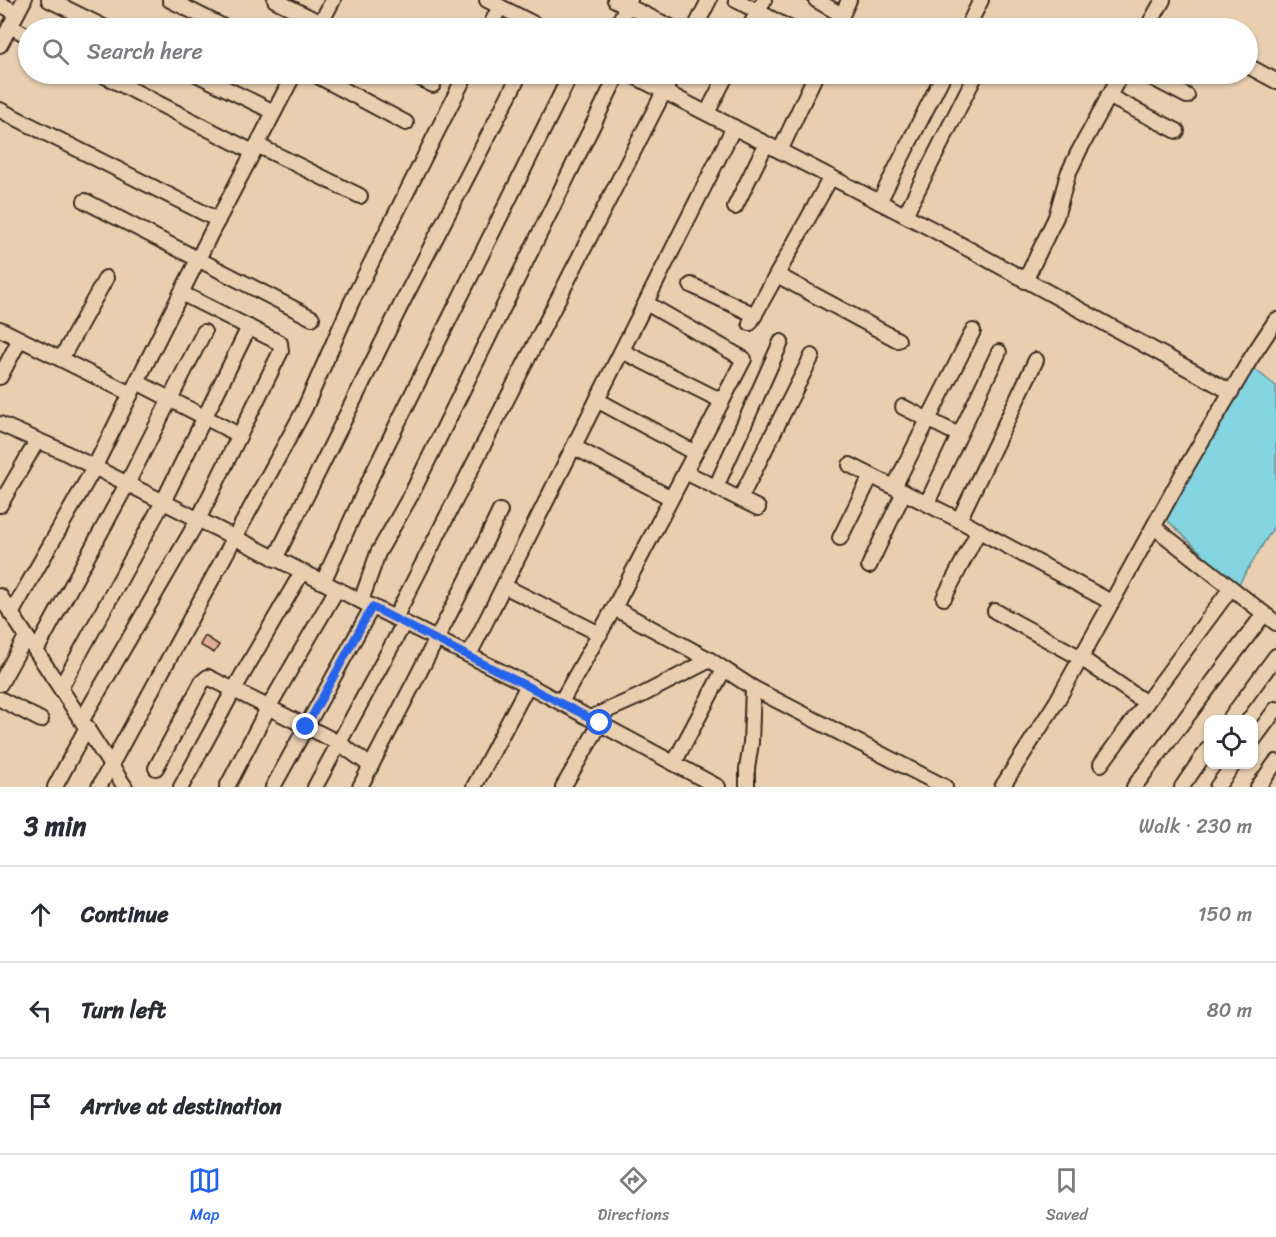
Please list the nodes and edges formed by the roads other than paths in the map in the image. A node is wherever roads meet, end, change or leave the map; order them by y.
1 (24, 0) edge
2 (49, 0) edge
3 (170, 0) edge
4 (275, 0) edge
5 (333, 0) edge
6 (709, 0) edge
7 (736, 0) edge
8 (816, 0) edge
9 (849, 0) edge
10 (981, 0) edge
11 (1163, 0) edge
12 (624, 2) edge
13 (0, 3) edge
14 (500, 4) edge
15 (761, 6) edge
16 (17, 13) junction
17 (86, 18) edge
18 (206, 18) edge
19 (307, 18) edge
20 (326, 18) edge
21 (494, 18) edge
22 (524, 18) edge
23 (619, 18) edge
24 (654, 18) edge
25 (700, 18) edge
26 (776, 18) edge
27 (835, 18) edge
28 (841, 18) edge
29 (972, 18) edge
30 (1153, 18) edge
31 (10, 26) junction
32 (18, 30) edge
33 (0, 45) edge
34 (1258, 71) edge
35 (1276, 81) edge
36 (122, 84) edge
37 (217, 84) edge
38 (289, 84) edge
39 (333, 84) edge
40 (461, 84) edge
41 (515, 84) edge
42 (566, 84) edge
43 (613, 84) edge
44 (650, 84) edge
45 (668, 84) edge
46 (722, 84) edge
47 (811, 84) edge
48 (939, 84) edge
49 (971, 84) edge
50 (1115, 84) edge
51 (1164, 84) edge
52 (664, 91) junction
53 (1108, 96) junction
54 (1187, 96) dead end
55 (0, 110) edge
56 (274, 112) junction
57 (707, 113) junction
58 (406, 123) dead end
59 (734, 128) junction
60 (1177, 131) dead end
61 (766, 144) junction
62 (255, 148) junction
63 (780, 151) junction
64 (831, 177) junction
65 (360, 196) dead end
66 (85, 201) dead end
67 (879, 202) junction
68 (735, 207) dead end
69 (905, 215) junction
70 (218, 220) junction
71 (198, 260) junction
72 (777, 275) junction
73 (106, 278) dead end
74 (1025, 281) junction
75 (691, 285) dead end
76 (181, 293) junction
77 (646, 303) junction
78 (312, 318) dead end
79 (1276, 320) edge
80 (249, 327) junction
81 (0, 329) edge
82 (973, 331) dead end
83 (204, 332) dead end
84 (1271, 337) edge
85 (20, 339) junction
86 (898, 340) dead end
87 (781, 342) dead end
88 (622, 351) junction
89 (999, 352) dead end
90 (812, 356) dead end
91 (61, 359) junction
92 (1036, 360) dead end
93 (0, 377) edge
94 (134, 388) junction
95 (1231, 392) junction
96 (171, 399) junction
97 (597, 400) junction
98 (722, 401) junction
99 (903, 407) dead end
100 (205, 417) junction
101 (928, 419) junction
102 (0, 424) edge
103 (239, 435) junction
104 (959, 435) junction
105 (37, 441) junction
106 (574, 447) junction
107 (694, 453) junction
108 (850, 465) dead end
109 (94, 468) junction
110 (685, 472) junction
111 (871, 476) junction
112 (127, 484) junction
113 (716, 487) junction
114 (899, 490) junction
115 (671, 498) junction
116 (740, 499) junction
117 (164, 502) junction
118 (927, 503) junction
119 (0, 505) edge
120 (759, 508) dead end
121 (500, 511) dead end
122 (198, 520) junction
123 (959, 520) junction
124 (1154, 527) junction
125 (979, 530) junction
126 (233, 538) junction
127 (840, 538) dead end
128 (275, 559) junction
129 (869, 566) dead end
130 (302, 572) junction
131 (324, 582) junction
132 (504, 586) junction
133 (1232, 588) junction
134 (338, 590) junction
135 (944, 598) dead end
136 (1, 600) edge
137 (1112, 602) junction
138 (367, 604) junction
139 (614, 608) junction
140 (994, 611) dead end
141 (11, 614) junction
142 (1264, 614) junction
143 (399, 620) junction
144 (1276, 623) edge
145 (600, 634) junction
146 (26, 637) junction
147 (435, 639) junction
148 (36, 651) junction
149 (469, 655) junction
150 (1276, 656) edge
151 (1081, 658) junction
152 (710, 660) junction
153 (724, 669) junction
154 (0, 684) edge
155 (528, 685) junction
156 (61, 687) junction
157 (753, 688) junction
158 (233, 691) junction
159 (0, 699) edge
160 (561, 702) junction
161 (1146, 703) junction
162 (268, 708) junction
163 (1276, 709) edge
164 (1233, 715) edge
165 (41, 720) dead end
166 (595, 721) junction
167 (84, 723) junction
168 (306, 727) junction
169 (1258, 734) edge
170 (339, 743) junction
171 (1204, 756) edge
172 (1276, 762) edge
173 (674, 763) junction
174 (1101, 764) dead end
175 (111, 765) junction
176 (371, 766) junction
177 (156, 768) dead end
178 (1231, 769) edge
179 (54, 787) edge
180 (99, 787) edge
181 (125, 787) edge
182 (181, 787) edge
183 (227, 787) edge
184 (273, 787) edge
185 (315, 787) edge
186 (360, 787) edge
187 (474, 787) edge
188 (563, 787) edge
189 (718, 787) edge
190 (747, 787) edge
191 (945, 787) edge
192 (1002, 787) edge
193 (1134, 787) edge
194 (1182, 787) edge
195 (1217, 787) edge
196 (1258, 787) edge

1 - 16 street
2 - 17 street
3 - 18 street
4 - 19 street
5 - 20 street
6 - 25 street
7 - 15 street
8 - 27 street
9 - 28 street
10 - 29 street
11 - 30 street
12 - 23 street
12 - 24 street
13 - 16 street
14 - 21 street
14 - 22 street
15 - 26 street
16 - 31 street
31 - 32 street
31 - 33 street
34 - 35 street
36 - 62 street
37 - 56 street
38 - 56 street
39 - 58 street
40 - 126 street
41 - 128 street
42 - 131 street
43 - 138 street
44 - 52 street
45 - 52 street
46 - 57 street
47 - 63 street
48 - 67 street
49 - 69 street
50 - 53 street
51 - 54 street
52 - 57 street
52 - 143 street
53 - 60 street
53 - 74 street
55 - 70 street
56 - 62 street
57 - 59 street
59 - 61 street
59 - 77 street
61 - 63 street
61 - 68 street
62 - 65 street
62 - 70 street
63 - 64 street
64 - 67 street
64 - 72 street
66 - 71 street
67 - 69 street
69 - 74 street
70 - 71 street
71 - 76 street
71 - 78 street
72 - 75 street
72 - 86 street
73 - 91 street
74 - 95 street
76 - 80 street
76 - 94 street
77 - 88 street
77 - 98 street
79 - 84 street
80 - 100 street
80 - 103 street
81 - 85 street
82 - 101 street
83 - 96 street
84 - 95 street
85 - 91 street
85 - 93 street
87 - 113 street
88 - 97 street
88 - 98 street
89 - 104 street
90 - 116 street
91 - 94 street
92 - 123 street
94 - 96 street
94 - 109 street
95 - 124 street
96 - 100 street
96 - 112 street
97 - 106 street
97 - 107 street
98 - 107 street
99 - 101 street
100 - 103 street
100 - 117 street
101 - 104 street
101 - 114 street
102 - 105 street
103 - 122 street
104 - 118 street
105 - 109 street
105 - 119 street
106 - 115 street
106 - 132 street
107 - 110 street
108 - 111 street
109 - 112 street
109 - 141 street
110 - 113 street
110 - 115 street
111 - 114 street
111 - 127 street
112 - 117 street
112 - 148 street
113 - 116 street
114 - 118 street
114 - 129 street
115 - 139 street
116 - 120 street
117 - 122 street
117 - 156 street
118 - 123 street
121 - 147 street
122 - 126 street
122 - 167 street
123 - 125 street
124 - 133 street
124 - 137 street
125 - 135 street
125 - 137 street
126 - 128 street
126 - 175 street
128 - 130 street
130 - 131 street
130 - 158 street
131 - 134 street
132 - 145 street
132 - 149 street
133 - 142 street
133 - 161 street
134 - 138 street
134 - 162 street
136 - 141 street
137 - 151 street
138 - 143 street
138 - 168 street
139 - 145 street
139 - 152 street
140 - 151 street
141 - 146 street
142 - 144 street
142 - 193 street
143 - 147 street
143 - 170 street
145 - 160 street
146 - 148 street
146 - 154 street
147 - 149 street
147 - 176 street
148 - 156 street
149 - 155 street
150 - 164 street
151 - 161 street
151 - 192 street
152 - 153 street
152 - 166 street
153 - 157 street
153 - 173 street
155 - 160 street
155 - 187 street
156 - 167 street
157 - 190 street
157 - 191 street
158 - 162 street
158 - 177 street
158 - 182 street
159 - 165 street
160 - 166 street
161 - 174 street
162 - 168 street
162 - 183 street
163 - 169 street
166 - 173 street
166 - 188 street
167 - 175 street
167 - 179 street
168 - 170 street
168 - 184 street
170 - 176 street
170 - 185 street
171 - 194 street
172 - 196 street
173 - 189 street
175 - 180 street
175 - 181 street
176 - 186 street
178 - 195 street

